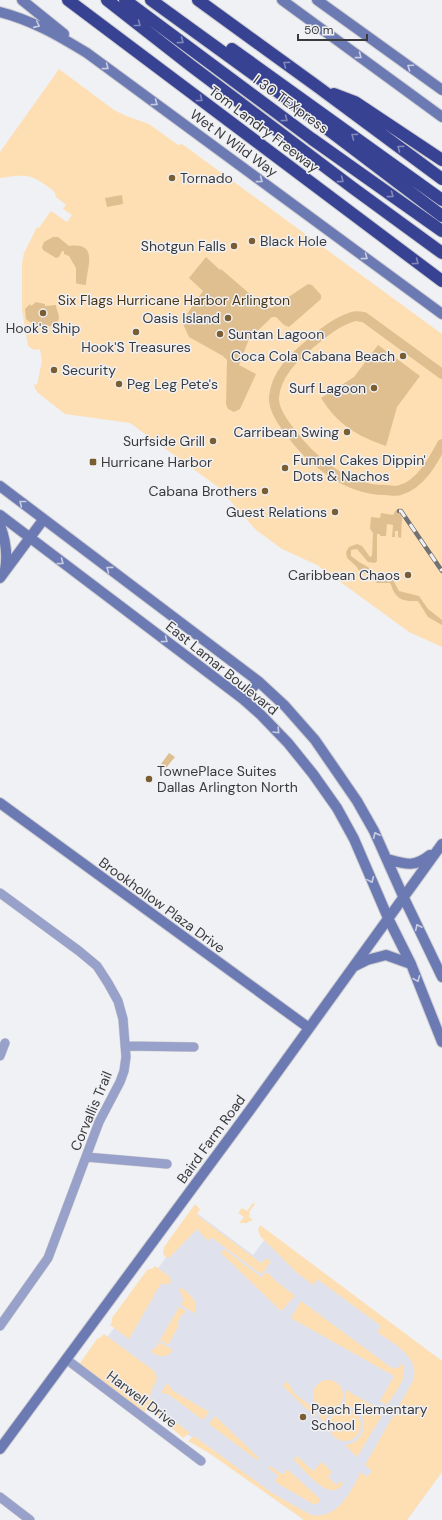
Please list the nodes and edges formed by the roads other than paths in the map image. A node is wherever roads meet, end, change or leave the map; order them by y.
1 (22, 0) edge
2 (68, 0) edge
3 (107, 0) edge
4 (125, 0) edge
5 (152, 0) edge
6 (165, 0) edge
7 (198, 0) edge
8 (282, 0) edge
9 (317, 0) edge
10 (0, 12) edge
11 (87, 53) junction
12 (318, 87) junction
13 (442, 90) edge
14 (442, 117) edge
15 (442, 160) edge
16 (442, 179) edge
17 (442, 200) edge
18 (442, 216) edge
19 (442, 231) edge
20 (442, 253) edge
21 (442, 281) edge
22 (442, 314) edge
23 (0, 486) edge
24 (0, 515) edge
25 (43, 520) junction
26 (0, 526) edge
27 (30, 539) junction
28 (2, 575) edge
29 (258, 682) junction
30 (243, 699) junction
31 (1, 806) edge
32 (440, 847) edge
33 (387, 858) junction
34 (0, 893) edge
35 (403, 896) junction
36 (388, 918) junction
37 (411, 964) junction
38 (353, 967) junction
39 (442, 977) edge
40 (309, 1028) junction
41 (442, 1042) edge
42 (5, 1043) dead end
43 (125, 1046) junction
44 (194, 1046) dead end
45 (0, 1056) edge
46 (86, 1157) junction
47 (167, 1164) dead end
48 (0, 1326) edge
49 (66, 1359) junction
50 (0, 1449) edge
51 (201, 1461) dead end
52 (0, 1497) edge
53 (30, 1520) edge

1 - 11 main road
2 -> 21 highway, Tom Landry Freeway
3 -> 20 highway
4 -> 19 highway, I 30 TEXpress
5 - 18 highway, I 30 TEXpress
17 -> 6 highway
12 -> 7 highway
8 -> 14 main road
13 -> 9 main road
10 -> 11 main road, Wet N Wild Way
11 -> 22 main road, Wet N Wild Way
12 - 15 highway
16 -> 12 highway
25 -> 23 main road, East Lamar Boulevard
24 - 27 main road, East Lamar Boulevard
25 - 27 main road
29 -> 25 main road, East Lamar Boulevard
26 - 28 main road
27 - 28 main road
27 -> 30 main road, East Lamar Boulevard
29 - 30 main road
33 -> 29 main road, East Lamar Boulevard
30 -> 36 main road, East Lamar Boulevard
31 - 40 main road, Brookhollow Plaza Drive
32 - 33 main road
32 - 35 main road, Baird Farm Road
33 - 35 main road, East Lamar Boulevard
34 - 43 street, Corvallis Trail
35 - 36 main road, Baird Farm Road
39 -> 35 main road, East Lamar Boulevard
36 - 37 main road, East Lamar Boulevard
36 - 38 main road, Baird Farm Road
37 - 38 main road
37 -> 41 main road, East Lamar Boulevard
38 - 40 main road, Baird Farm Road
40 - 49 main road, Baird Farm Road
42 - 45 street
43 - 44 street
43 - 46 street, Corvallis Trail
46 - 47 street
46 - 48 street, Corvallis Trail
49 - 50 main road, Baird Farm Road
49 - 51 street, Harwell Drive
52 - 53 street

